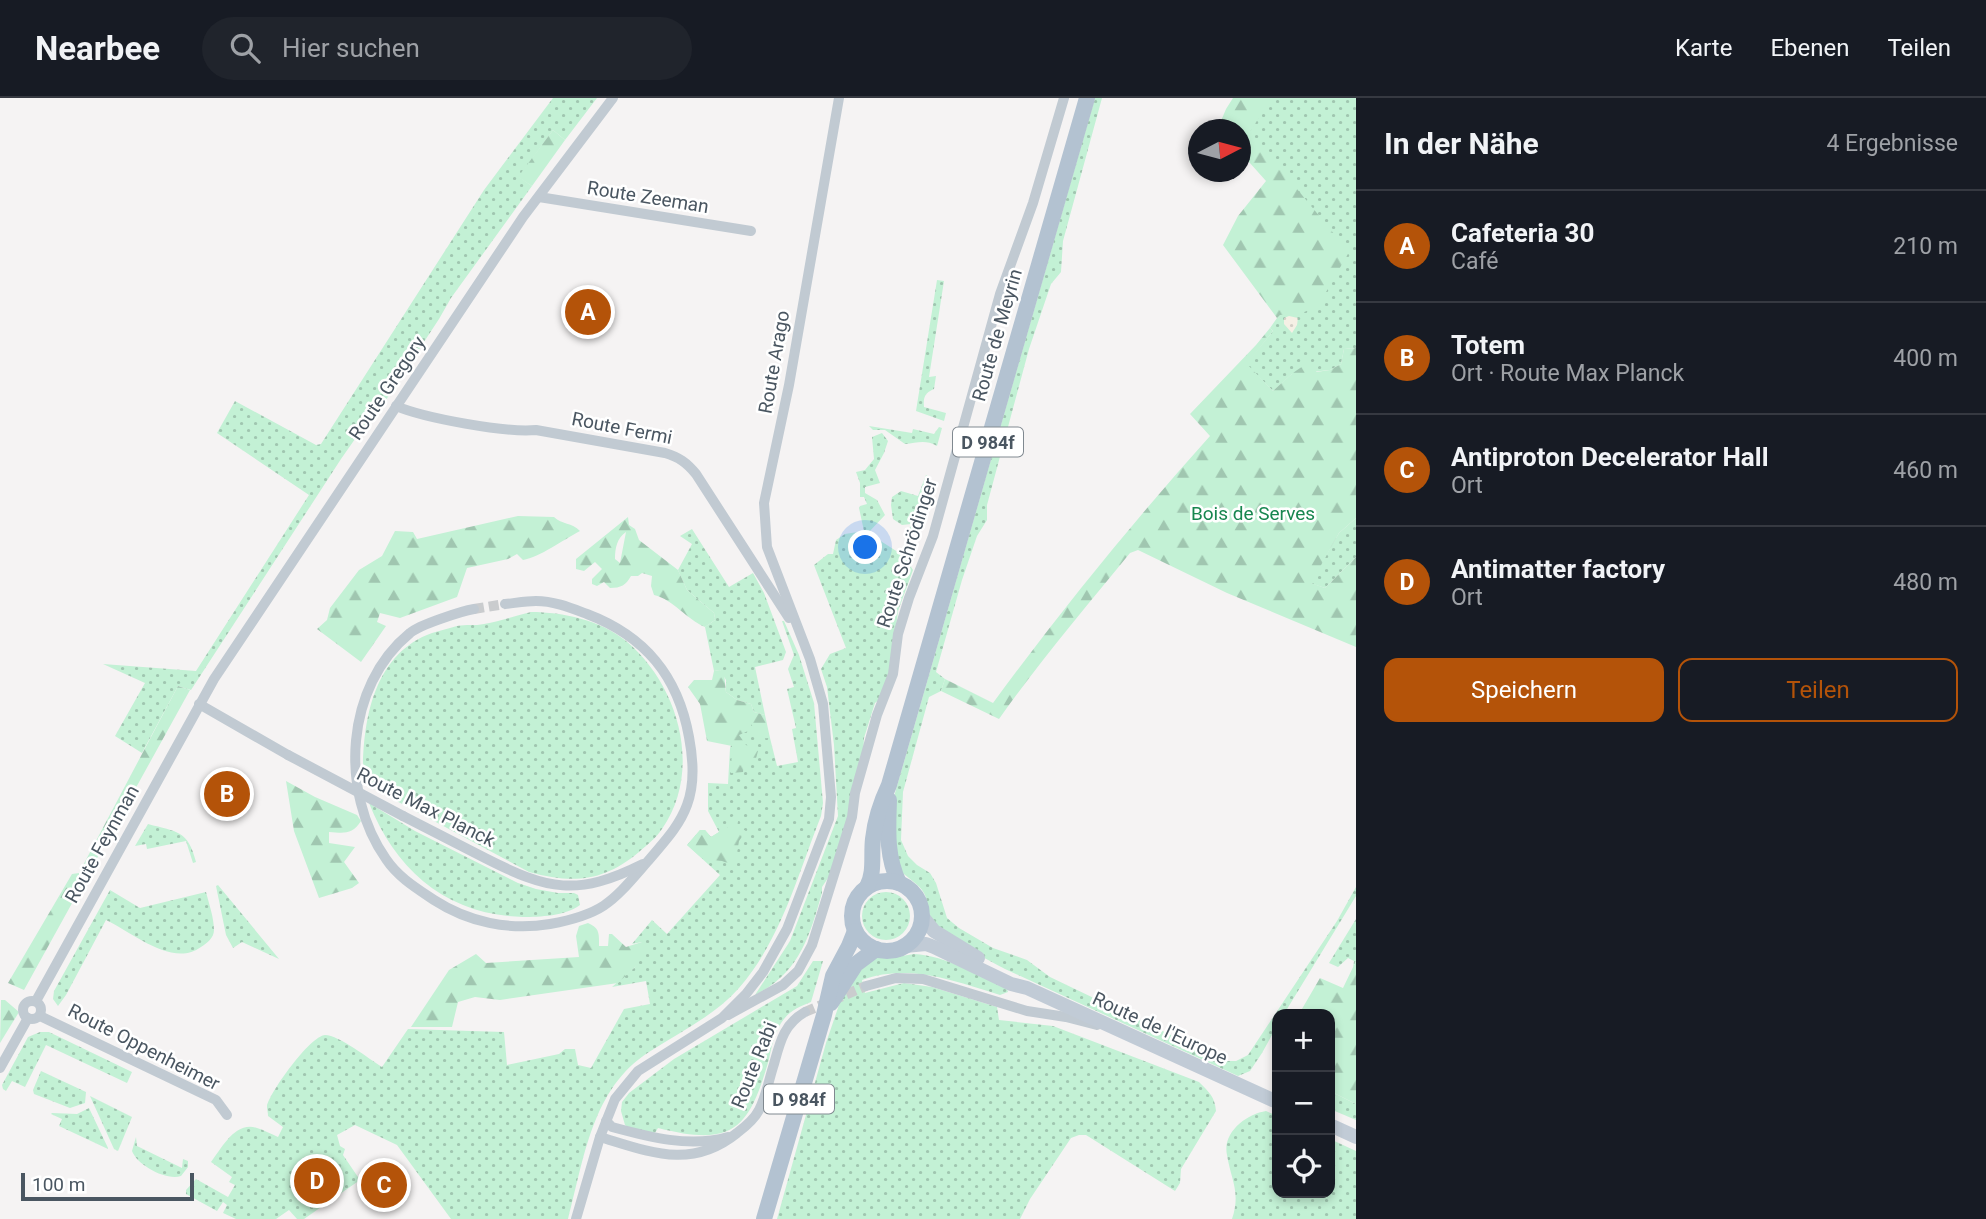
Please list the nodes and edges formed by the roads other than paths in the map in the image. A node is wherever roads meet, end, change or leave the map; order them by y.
1 (613, 98) edge
2 (839, 98) edge
3 (1064, 98) edge
4 (1087, 98) edge
5 (539, 197) junction
6 (751, 231) dead end
7 (396, 406) junction
8 (505, 604) tunnel mouth
9 (474, 609) tunnel mouth
10 (797, 629) junction
11 (200, 704) junction
12 (889, 785) junction
13 (648, 862) junction
14 (899, 883) junction
15 (867, 887) junction
16 (921, 915) junction
17 (855, 931) junction
18 (905, 946) junction
19 (876, 949) junction
20 (866, 985) tunnel mouth
21 (1027, 988) junction
22 (36, 1001) junction
23 (1009, 1004) junction
24 (805, 1012) tunnel mouth
25 (824, 1015) junction
26 (40, 1016) junction
27 (28, 1018) junction
28 (722, 1018) junction
29 (1127, 1033) junction
30 (0, 1068) edge
31 (1272, 1100) edge
32 (227, 1115) dead end
33 (606, 1121) junction
34 (1335, 1127) edge
35 (737, 1133) junction
36 (600, 1137) junction
37 (1356, 1137) edge
38 (576, 1219) edge
39 (764, 1219) edge

1 - 5 street, Route Gregory
2 - 10 street, Route Arago
3 - 28 street, Route Schrödinger
4 - 12 main road, Route de Meyrin / D 984f
5 - 6 street, Route Zeeman
5 - 7 street, Route Gregory
7 - 10 street, Route Fermi
7 - 11 street, Route Gregory
8 - 13 street
9 - 13 street
10 - 28 street
11 - 13 street, Route Max Planck, bridge
11 - 22 street, Route Feynman
12 - 14 main road, Route de Meyrin / D 984f
12 - 15 main road, Route de Meyrin / D 984f
14 - 15 main road
14 - 16 main road
15 - 17 main road
16 - 18 main road
16 - 21 street, Route de l'Europe
17 - 19 main road
17 - 25 main road, D 984f
18 - 19 main road
18 - 21 street, Route de l'Europe
19 - 25 main road, D 984f
20 - 23 street
21 - 23 street
21 - 29 street, Route de l'Europe
22 - 26 street
22 - 27 street
23 - 29 street
24 - 35 street, Route Rabi
25 - 39 main road, D 984f
26 - 27 street
26 - 32 street, Route Oppenheimer
27 - 30 street
28 - 33 street
29 - 31 street, Route de l'Europe
33 - 35 street, Route Rabi
33 - 36 street
34 - 37 street
35 - 36 street, Route Rabi
36 - 38 street

